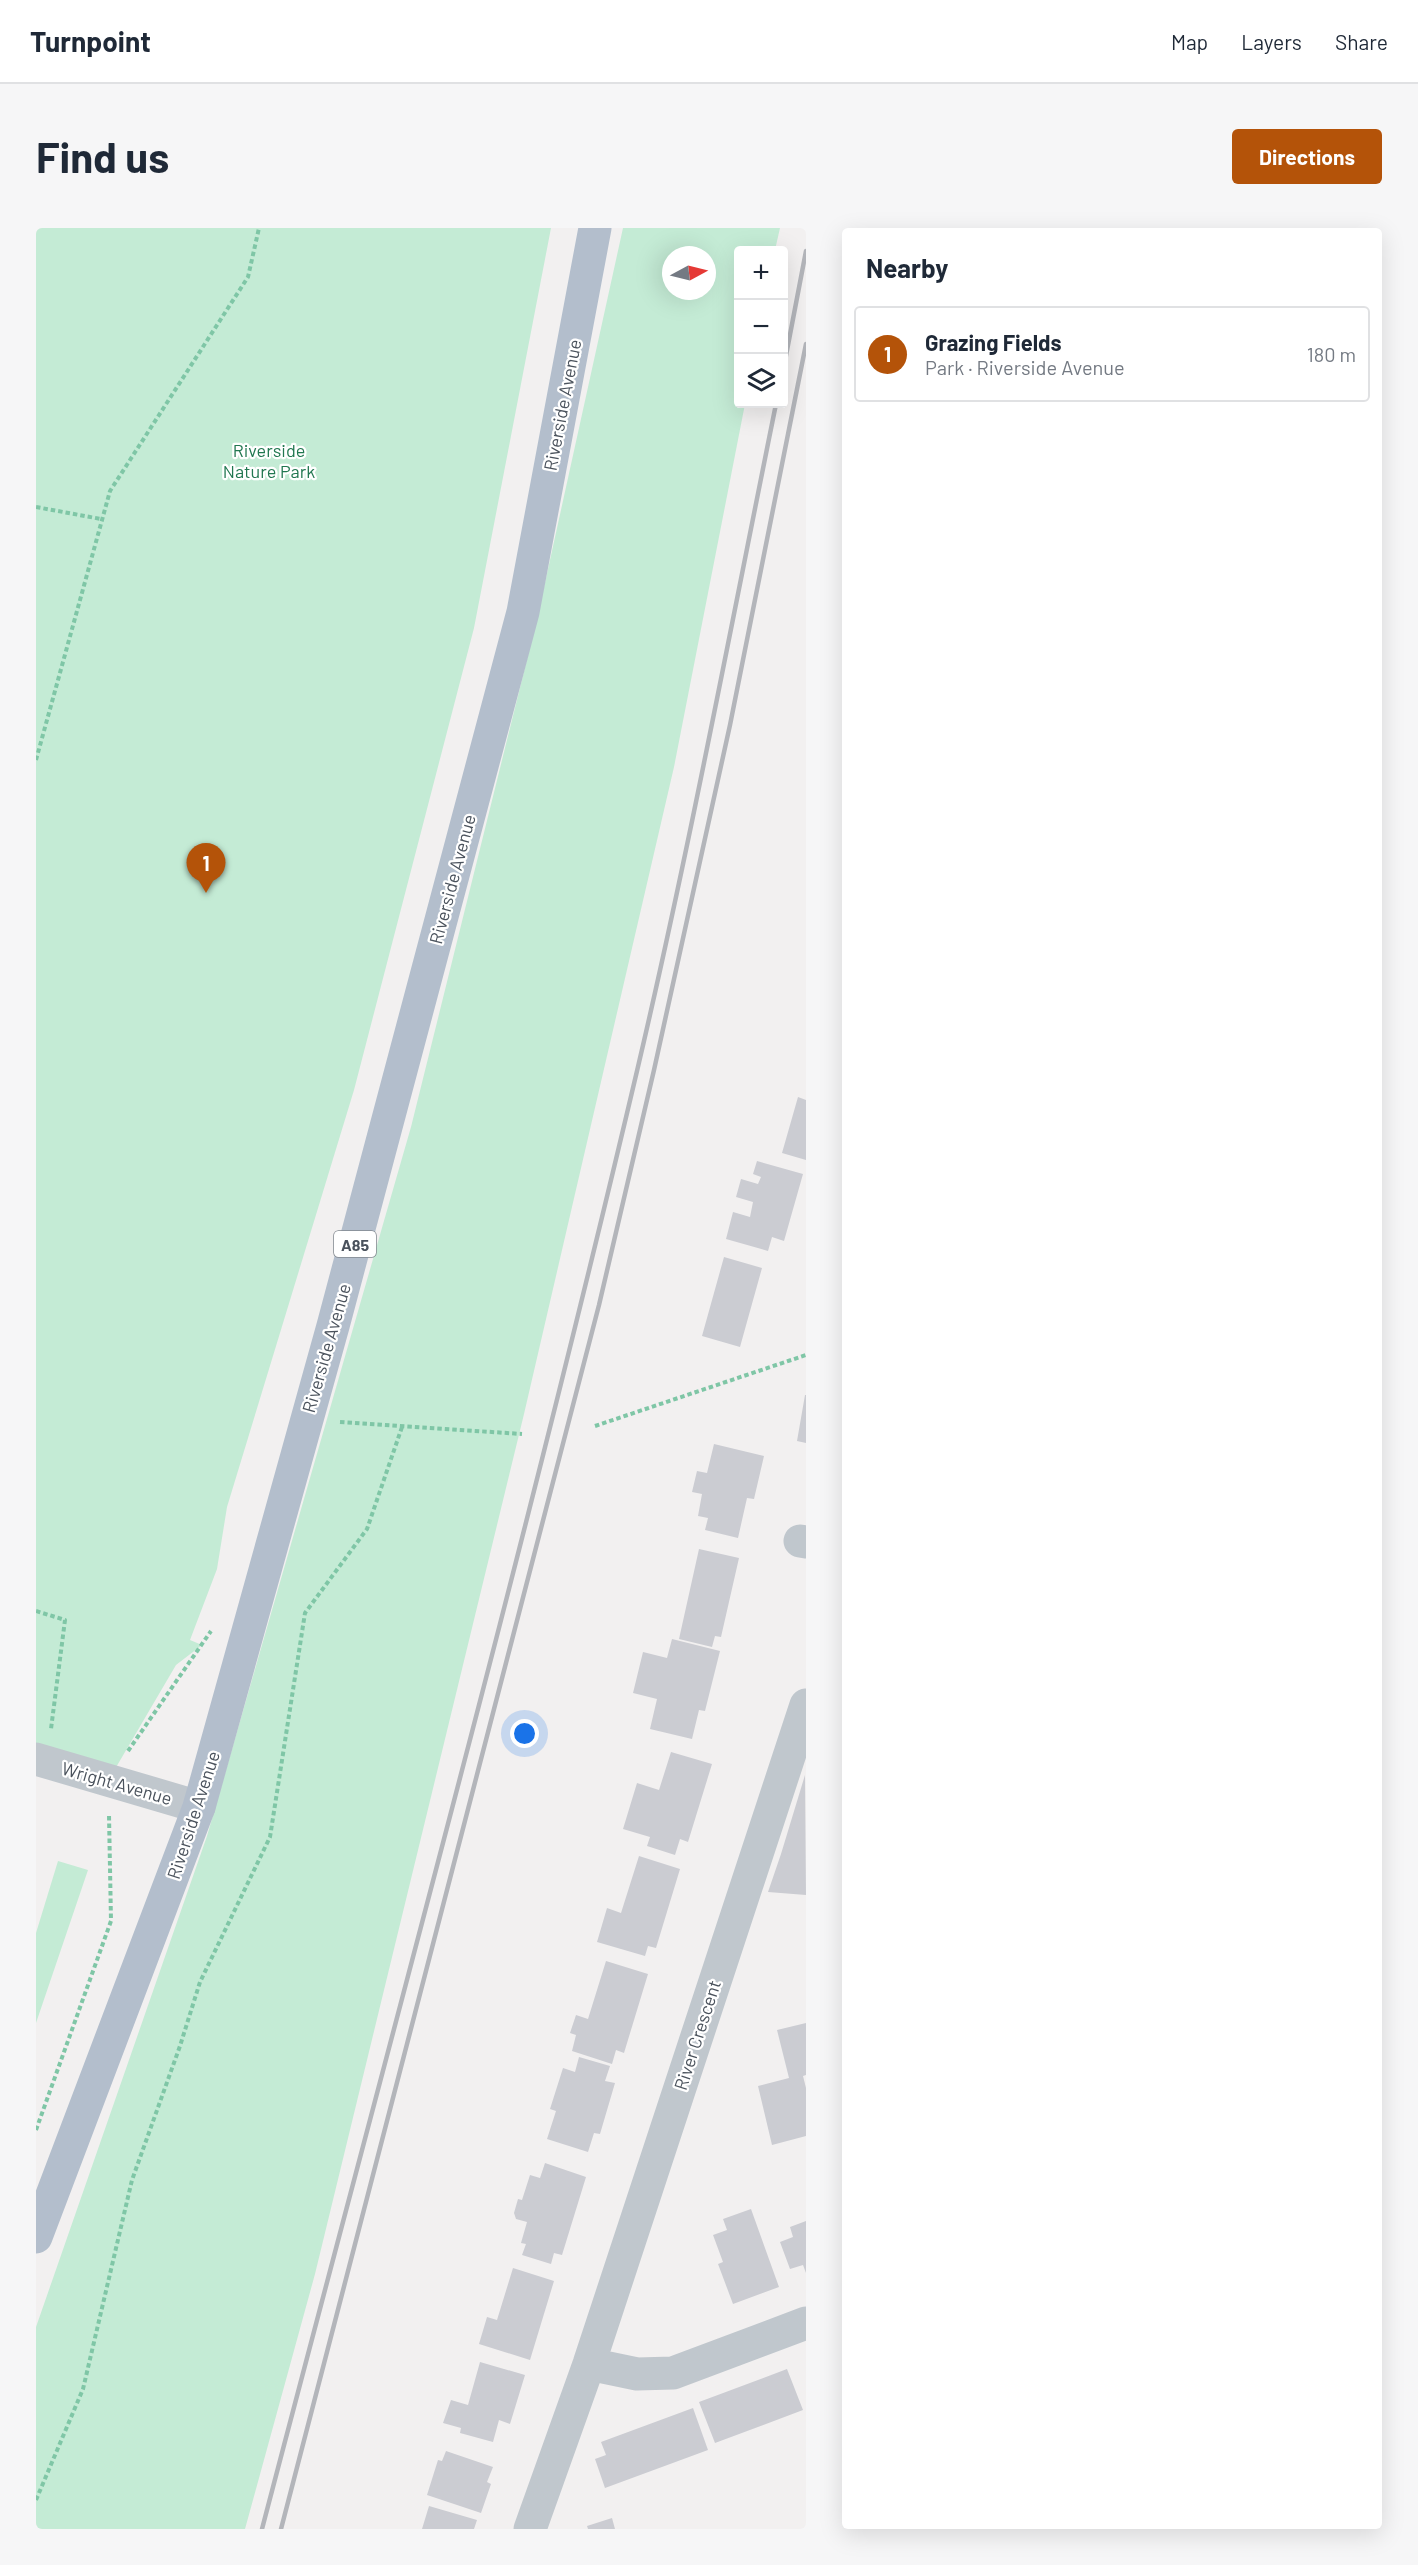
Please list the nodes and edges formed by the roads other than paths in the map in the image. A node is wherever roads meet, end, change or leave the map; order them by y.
1 (595, 228) edge
2 (806, 1705) edge
3 (42, 1761) edge
4 (199, 1807) junction
5 (36, 2237) edge
6 (806, 2323) edge
7 (589, 2364) junction
8 (530, 2529) edge

1 - 4 main road, Riverside Avenue / A85
2 - 7 street, River Crescent
3 - 4 street, Wright Avenue
4 - 5 main road, Riverside Avenue / A85
6 - 7 street
7 - 8 street, River Crescent

